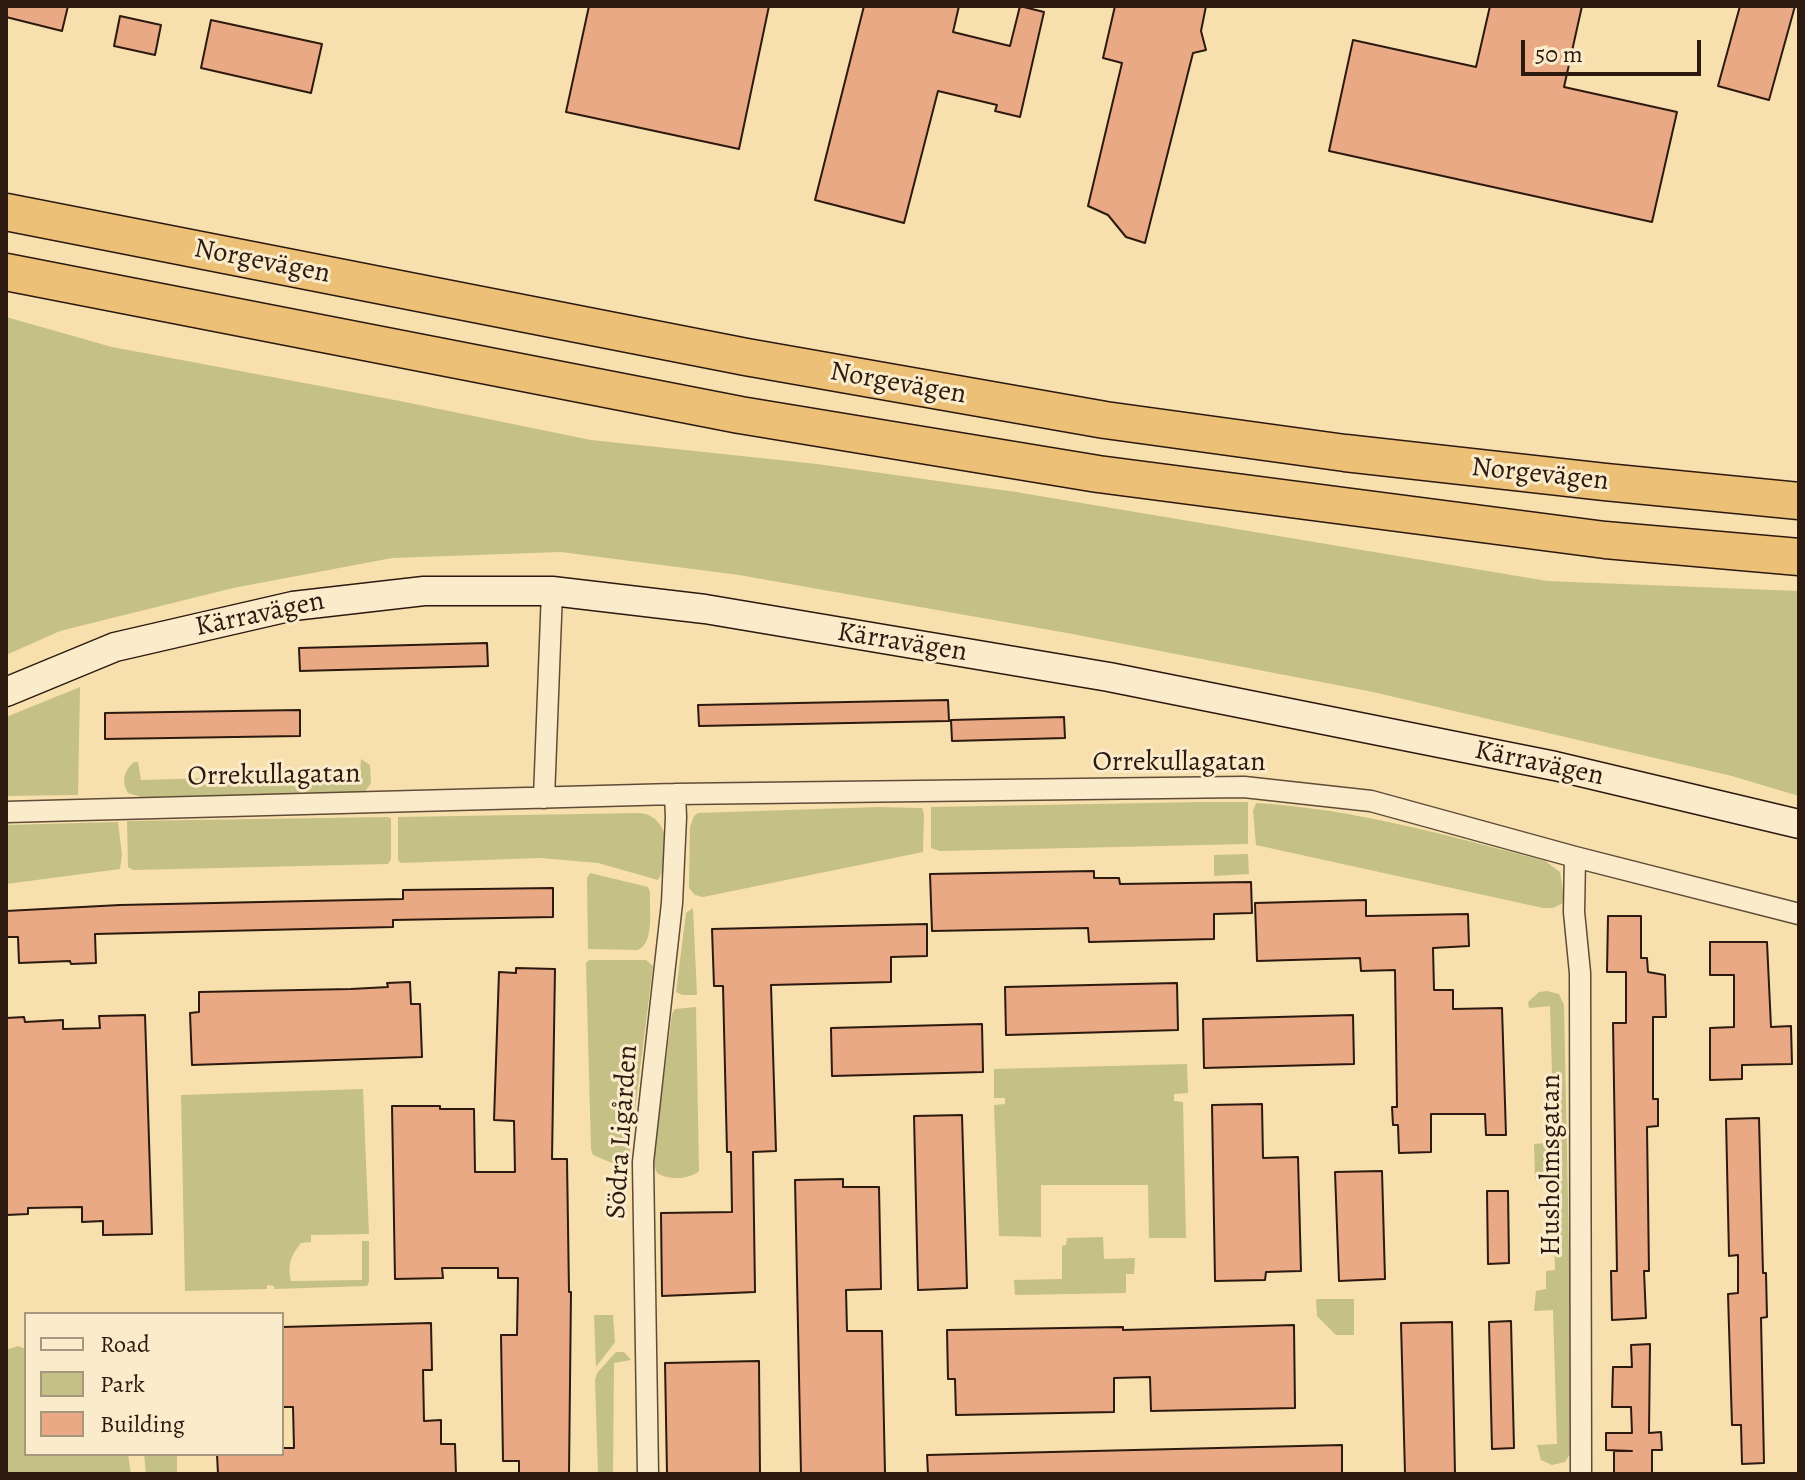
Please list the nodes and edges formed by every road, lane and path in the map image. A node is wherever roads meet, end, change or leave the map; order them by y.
1 (6, 212) edge
2 (6, 272) edge
3 (6, 286) edge
4 (196, 309) junction
5 (1799, 501) edge
6 (1799, 557) edge
7 (552, 591) junction
8 (6, 692) edge
9 (675, 794) junction
10 (544, 798) junction
11 (6, 812) edge
12 (1799, 824) edge
13 (1575, 857) junction
14 (1799, 914) edge
15 (648, 1474) edge
16 (1581, 1474) edge

1 - 5 highway, Norgevägen
2 - 4 highway, Norgevägen
3 - 4 highway
4 - 6 highway, Norgevägen
7 - 8 street, Kärravägen
7 - 10 street
7 - 12 street, Kärravägen
9 - 10 street, Orrekullagatan
9 - 13 street, Orrekullagatan
9 - 15 street, Södra Ligården
10 - 11 street, Orrekullagatan
13 - 14 street, Orrekullagatan
13 - 16 street, Husholmsgatan

